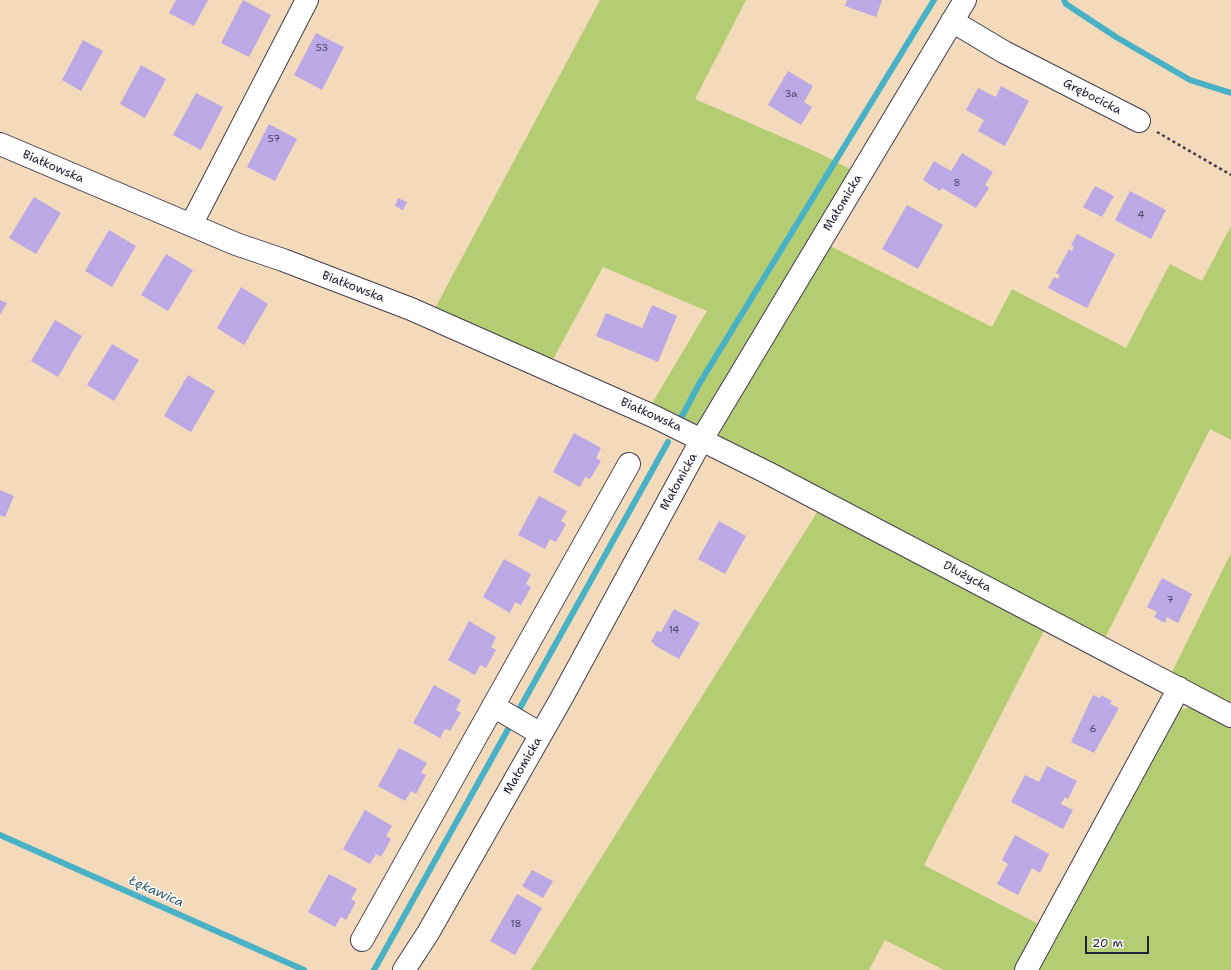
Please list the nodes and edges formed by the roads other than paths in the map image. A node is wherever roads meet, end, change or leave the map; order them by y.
1 (307, 0) edge
2 (965, 0) edge
3 (952, 21) junction
4 (1139, 121) road end
5 (0, 144) edge
6 (191, 225) junction
7 (702, 439) junction
8 (628, 464) dead end
9 (1179, 688) junction
10 (496, 708) junction
11 (1231, 716) edge
12 (535, 730) junction
13 (362, 940) dead end
14 (404, 970) edge
15 (1026, 970) edge

1 - 6 street
2 - 3 street, Małomicka
3 - 4 street, Grębocicka
3 - 7 street, Małomicka
5 - 6 street, Białkowska
6 - 7 street, Białkowska
7 - 9 street, Dłużycka
7 - 12 street, Małomicka
8 - 10 street
9 - 11 street, Dłużycka
9 - 15 street
10 - 12 street
10 - 13 street
12 - 14 street, Małomicka

